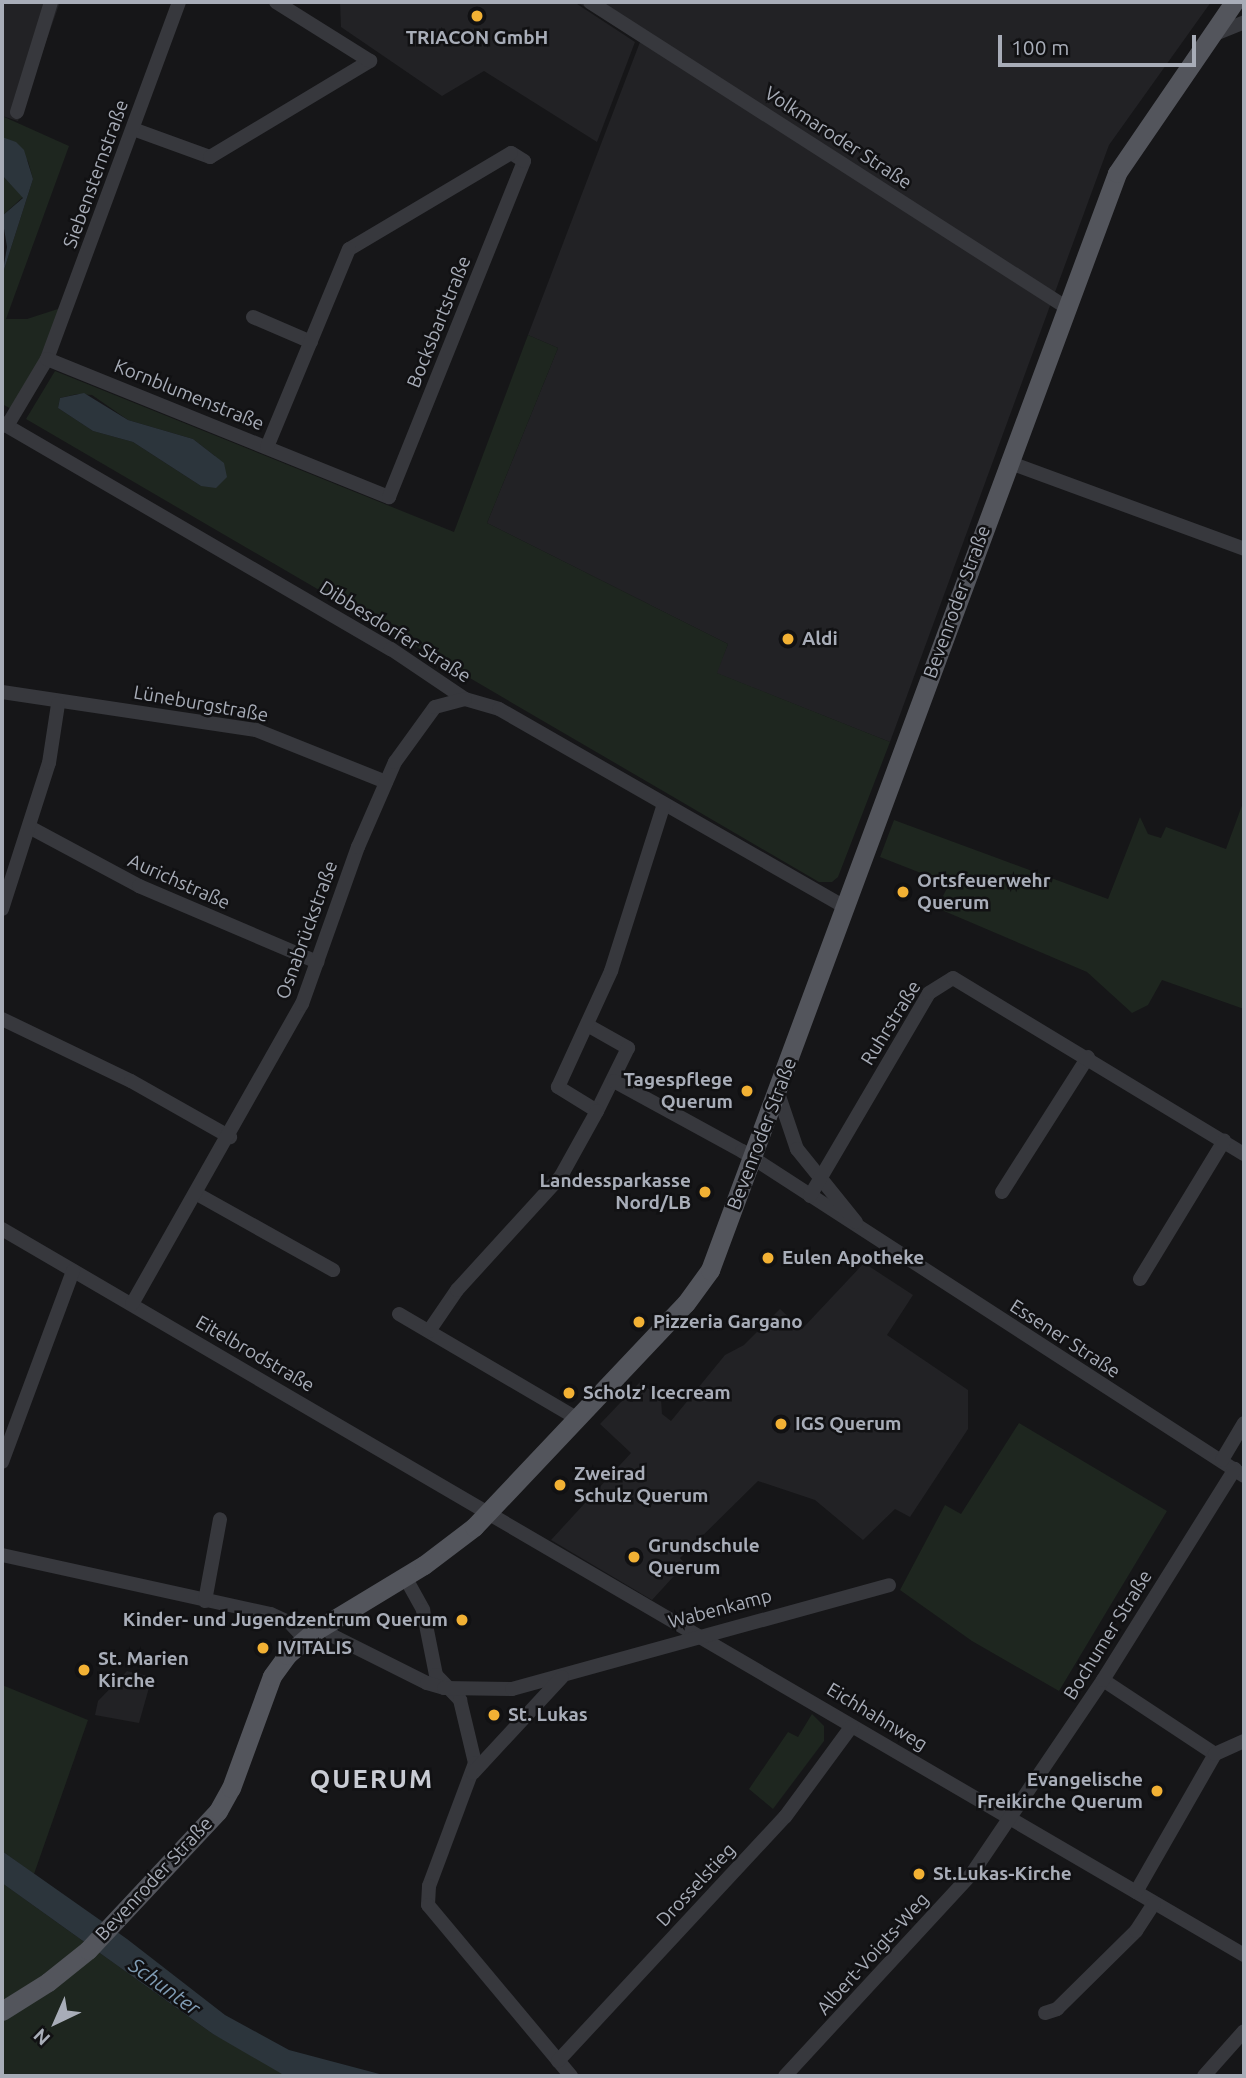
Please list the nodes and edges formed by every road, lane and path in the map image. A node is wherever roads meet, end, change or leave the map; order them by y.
1 (51, 2) edge
2 (179, 2) edge
3 (276, 2) edge
4 (590, 2) edge
5 (1234, 2) edge
6 (1244, 22) edge
7 (1209, 36) junction
8 (17, 112) dead end
9 (133, 129) junction
10 (1064, 306) junction
11 (253, 317) dead end
12 (310, 342) junction
13 (47, 359) junction
14 (4, 424) edge
15 (267, 447) junction
16 (1008, 462) junction
17 (389, 497) joint
18 (1244, 549) edge
19 (2, 692) edge
20 (465, 699) junction
21 (58, 704) junction
22 (386, 782) junction
23 (664, 804) junction
24 (31, 828) junction
25 (845, 907) junction
26 (2, 909) edge
27 (317, 962) junction
28 (2, 1020) edge
29 (589, 1026) junction
30 (1088, 1057) junction
31 (614, 1081) junction
32 (778, 1093) junction
33 (597, 1111) junction
34 (230, 1137) junction
35 (1224, 1141) junction
36 (1244, 1154) edge
37 (754, 1158) junction
38 (820, 1178) junction
39 (1002, 1192) dead end
40 (197, 1194) junction
41 (810, 1196) junction
42 (2, 1228) edge
43 (865, 1234) junction
44 (333, 1270) dead end
45 (73, 1271) junction
46 (1140, 1279) dead end
47 (132, 1304) junction
48 (400, 1314) dead end
49 (429, 1331) junction
50 (578, 1419) junction
51 (1244, 1423) edge
52 (1222, 1460) junction
53 (2, 1462) edge
54 (1239, 1472) edge
55 (488, 1514) junction
56 (220, 1519) dead end
57 (2, 1555) edge
58 (405, 1577) junction
59 (890, 1585) dead end
60 (205, 1601) junction
61 (326, 1625) junction
62 (696, 1635) junction
63 (304, 1639) junction
64 (563, 1676) junction
65 (1102, 1680) junction
66 (444, 1688) junction
67 (851, 1727) junction
68 (1244, 1742) edge
69 (1215, 1754) junction
70 (473, 1773) junction
71 (1010, 1820) junction
72 (1136, 1892) junction
73 (1154, 1903) junction
74 (1244, 1955) edge
75 (2, 2011) edge
76 (1045, 2012) dead end
77 (1244, 2031) edge
78 (558, 2061) junction
79 (571, 2076) edge
80 (785, 2076) edge
81 (1203, 2076) edge

1 - 8 street
2 - 9 street, Siebensternstraße
3 - 9 street
4 - 10 street, Volkmaroder Straße
5 - 7 main road, Bevenroder Straße
6 - 7 street
7 - 10 main road, Bevenroder Straße
9 - 13 street, Siebensternstraße
10 - 16 main road, Bevenroder Straße
11 - 12 street
12 - 15 street
12 - 17 street, Bocksbartstraße
13 - 14 street
13 - 15 street, Kornblumenstraße
14 - 20 street, Dibbesdorfer Straße
15 - 17 street, Kornblumenstraße
16 - 18 street
16 - 25 main road, Bevenroder Straße
19 - 21 street, Lüneburgstraße
20 - 22 street, Osnabrückstraße
20 - 23 street, Dibbesdorfer Straße
21 - 22 street, Lüneburgstraße
21 - 24 street
22 - 27 street, Osnabrückstraße
23 - 25 street, Dibbesdorfer Straße
23 - 29 street
24 - 26 street
24 - 27 street, Aurichstraße
25 - 32 main road, Bevenroder Straße
27 - 34 street, Osnabrückstraße
28 - 34 street
29 - 31 street
29 - 33 street
30 - 35 street, Ruhrstraße
30 - 38 street, Ruhrstraße
30 - 39 street
31 - 33 street
31 - 37 street, Essener Straße
32 - 37 main road, Bevenroder Straße
32 - 38 street, Essener Straße
33 - 49 street
34 - 40 street, Osnabrückstraße
35 - 36 street, Ruhrstraße
35 - 46 street
37 - 41 street, Essener Straße
37 - 50 main road, Bevenroder Straße
38 - 41 street, Ruhrstraße
38 - 43 street, Essener Straße
40 - 44 street
40 - 47 street, Osnabrückstraße
41 - 43 street, Essener Straße
42 - 45 street, Eitelbrodstraße
43 - 52 street, Essener Straße
45 - 47 street, Eitelbrodstraße
45 - 53 street
47 - 55 street, Eitelbrodstraße
48 - 49 street
49 - 50 street
50 - 55 main road, Bevenroder Straße
51 - 52 street
52 - 54 street, Essener Straße
54 - 65 street, Bochumer Straße
55 - 58 main road, Bevenroder Straße
55 - 62 street, Eichhahnweg
56 - 60 street
57 - 60 street
58 - 61 main road, Bevenroder Straße
58 - 66 street
59 - 62 street, Wabenkamp
60 - 63 street
61 - 63 main road, Bevenroder Straße
61 - 66 street
62 - 64 street, Wabenkamp
62 - 67 street, Eichhahnweg
63 - 75 main road, Bevenroder Straße
64 - 66 street, Wabenkamp
64 - 70 street
65 - 69 street
65 - 71 street, Bochumer Straße
66 - 70 street
67 - 71 street, Eichhahnweg
67 - 78 street, Drosselstieg
68 - 69 street
69 - 72 street
70 - 78 street
71 - 72 street, Eichhahnweg
71 - 80 street, Albert-Voigts-Weg
72 - 73 street, Eichhahnweg
73 - 74 street, Eichhahnweg
73 - 76 street
77 - 81 street
78 - 79 street

